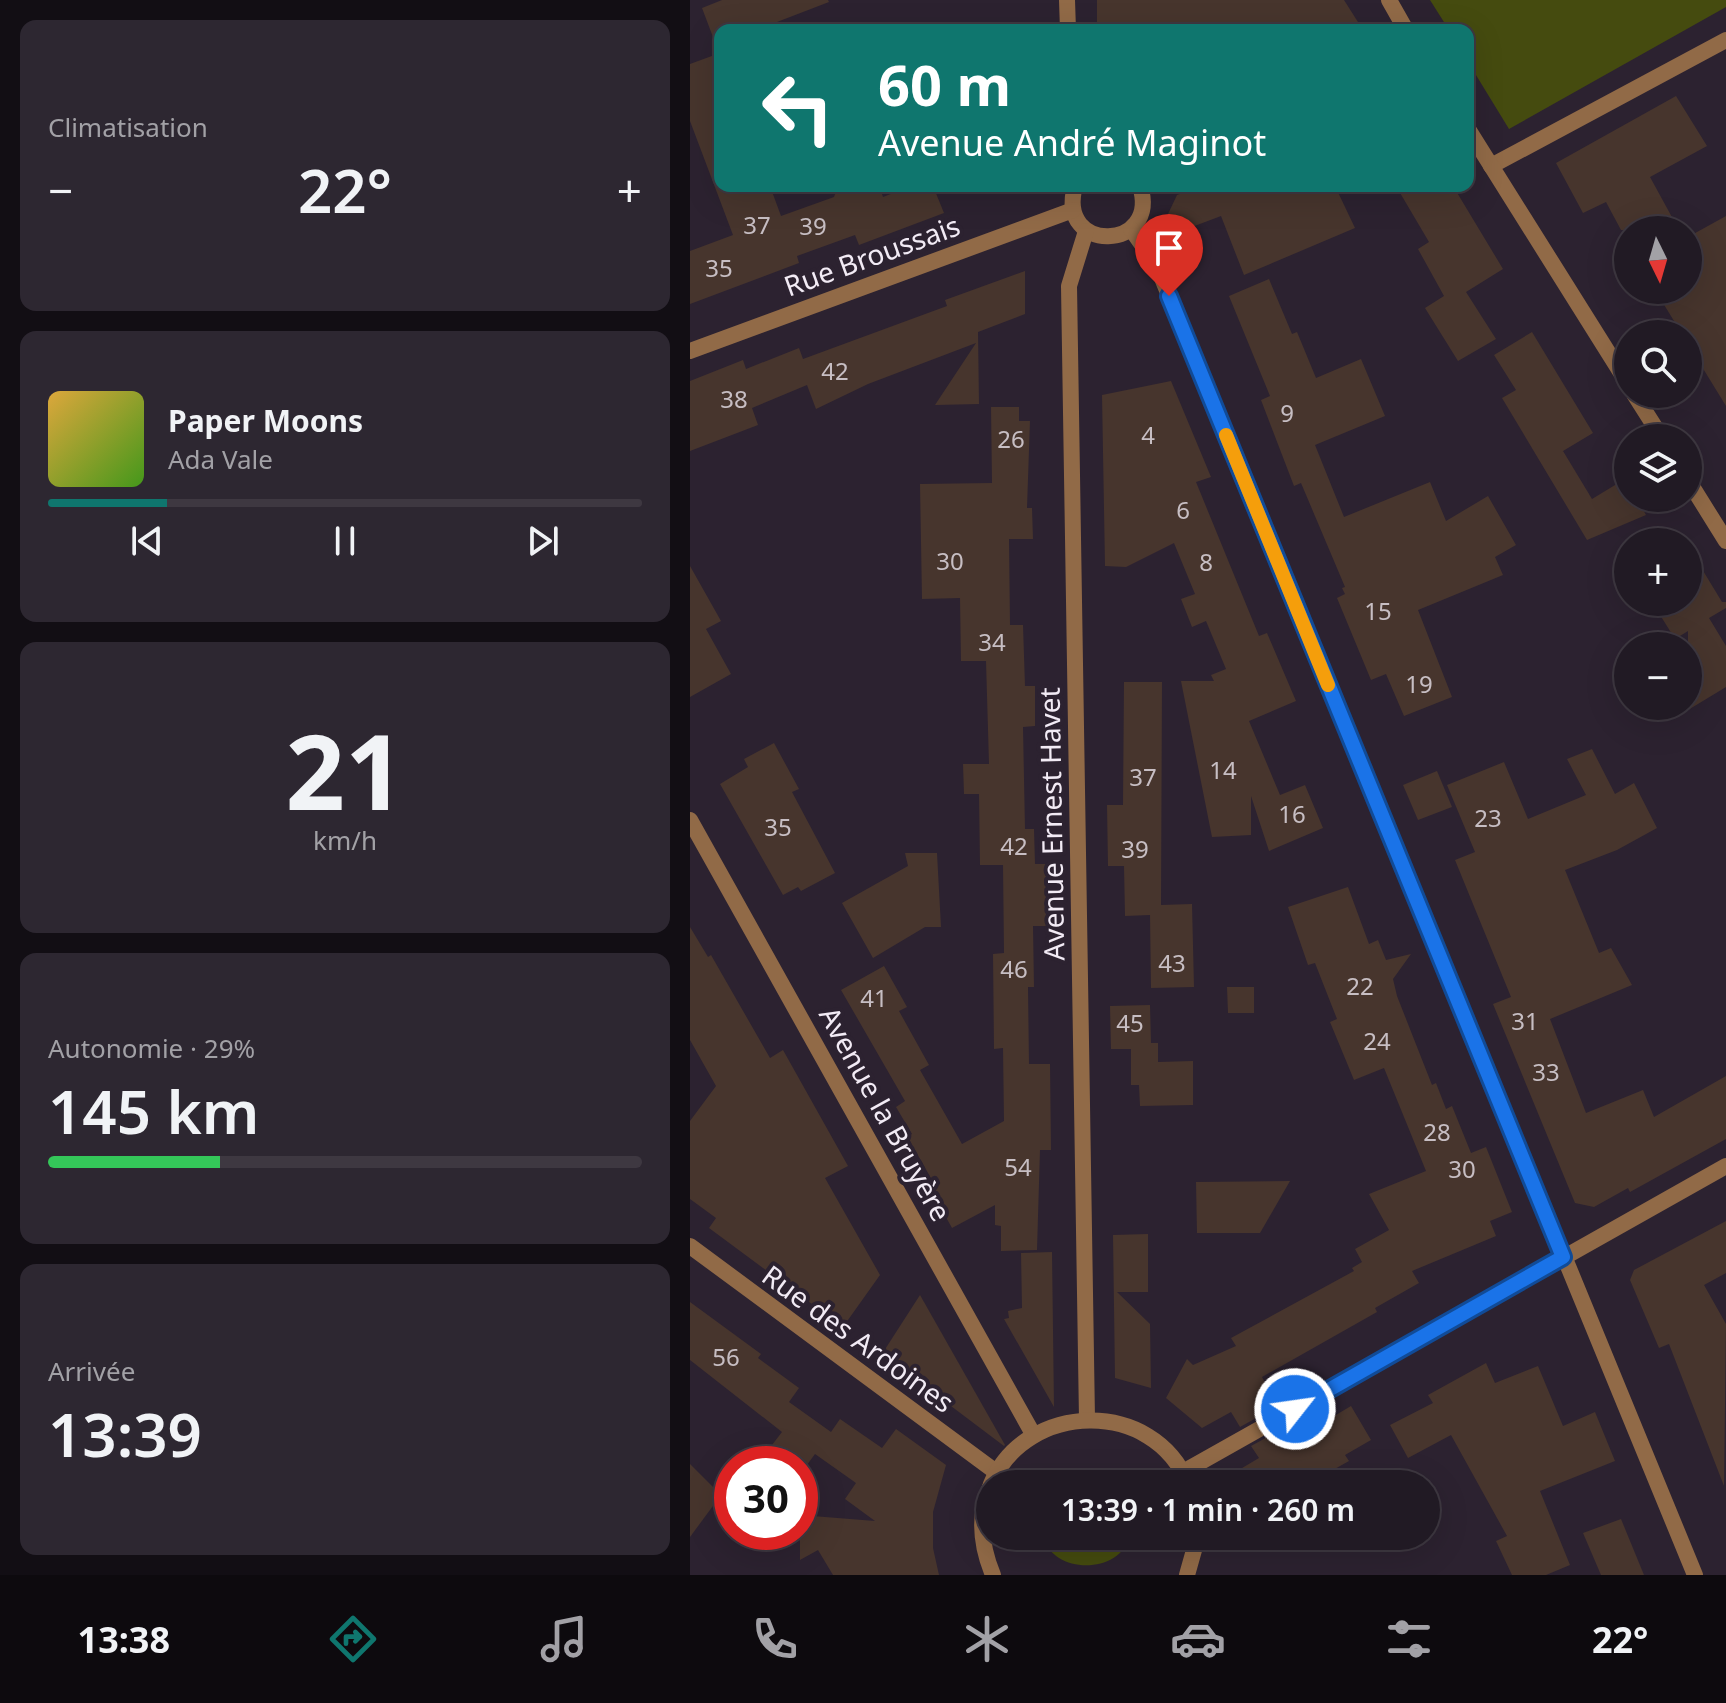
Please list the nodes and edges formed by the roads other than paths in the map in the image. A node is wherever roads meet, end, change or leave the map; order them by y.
1 (1067, 0) edge
2 (1389, 0) edge
3 (1068, 24) edge
4 (1403, 24) edge
5 (1726, 40) edge
6 (1474, 139) edge
7 (1491, 166) junction
8 (1074, 192) edge
9 (1142, 192) edge
10 (1073, 210) junction
11 (1131, 229) junction
12 (1086, 231) junction
13 (690, 351) edge
14 (1614, 362) edge
15 (1702, 502) edge
16 (1726, 541) edge
17 (690, 820) edge
18 (1726, 1166) edge
19 (690, 1246) edge
20 (1563, 1257) junction
21 (1087, 1419) junction
22 (1033, 1434) junction
23 (978, 1470) edge
24 (999, 1470) edge
25 (1180, 1470) edge
26 (1200, 1470) edge
27 (984, 1550) edge
28 (1194, 1550) edge
29 (993, 1575) edge
30 (1187, 1575) edge
31 (1695, 1575) edge

1 - 3 street
2 - 4 street
5 - 7 street
6 - 7 street
7 - 14 street
8 - 10 street
9 - 11 street
10 - 12 street
10 - 13 street, Rue Broussais
11 - 12 street
11 - 20 street
12 - 21 street, Avenue Ernest Havet
15 - 16 street
17 - 22 street, Avenue la Bruyère
18 - 20 street
19 - 23 street, Rue des Ardoines
20 - 26 street
20 - 31 street
21 - 22 street
21 - 25 street
22 - 24 street
27 - 29 street
28 - 30 street

